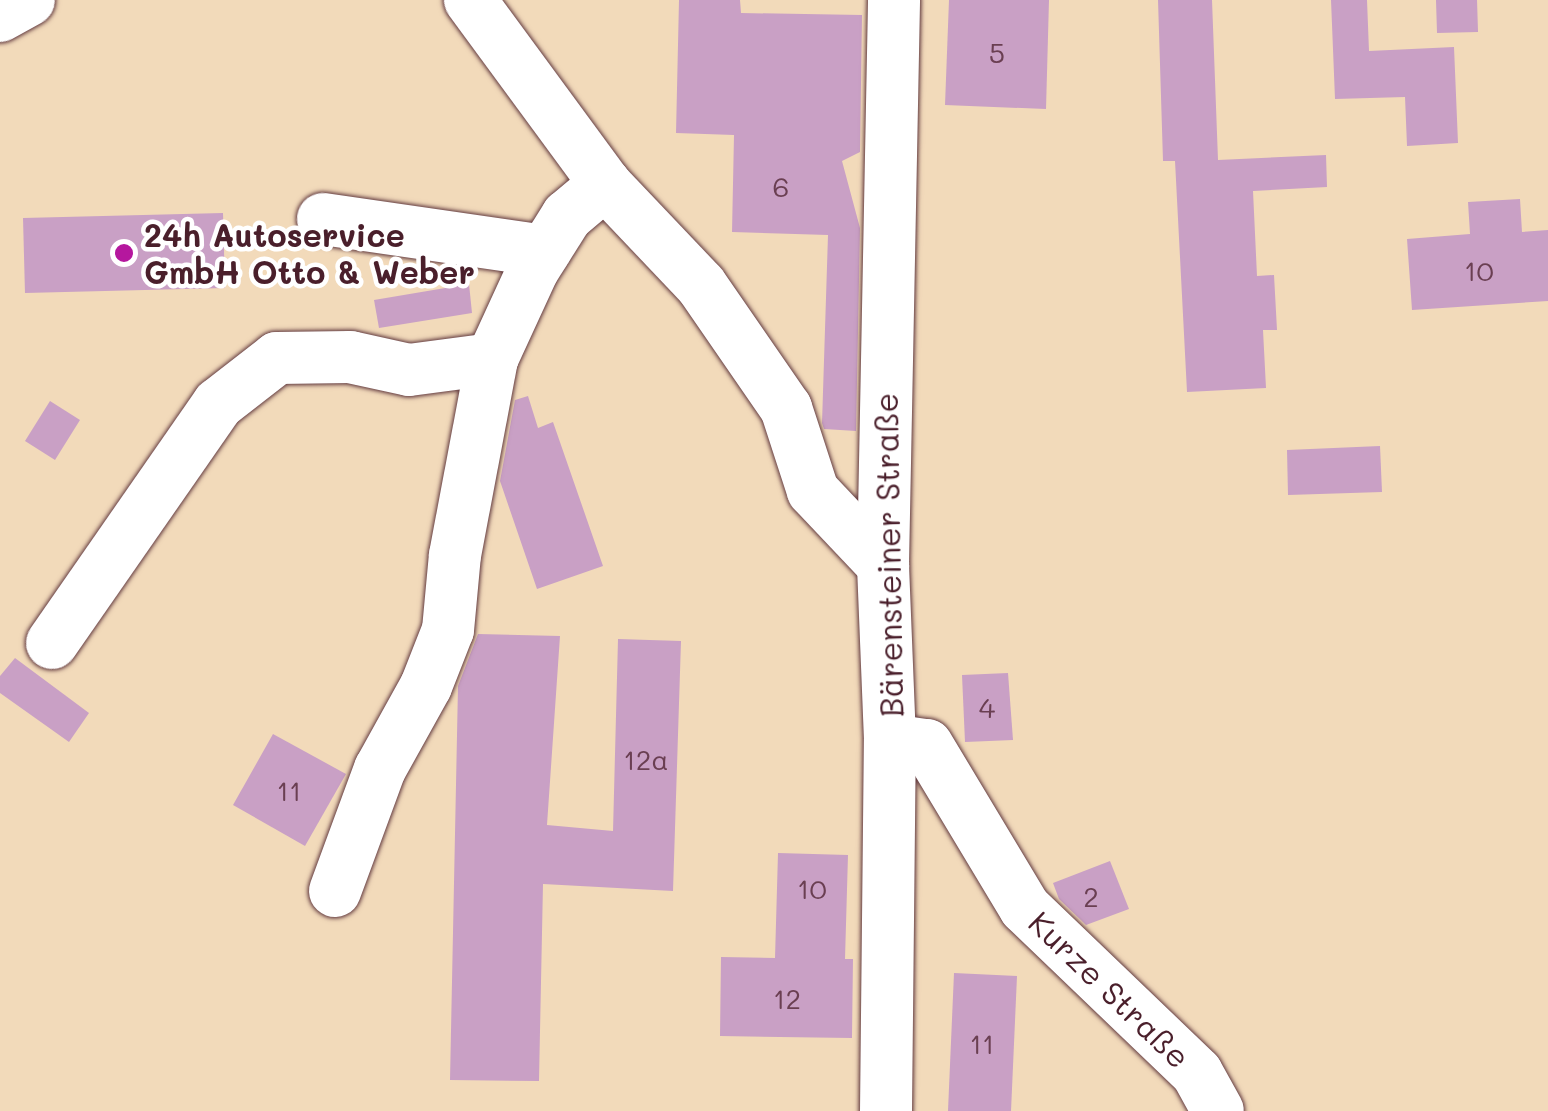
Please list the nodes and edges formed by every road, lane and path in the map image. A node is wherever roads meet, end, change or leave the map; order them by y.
1 (28, 0) edge
2 (470, 0) edge
3 (894, 0) edge
4 (0, 16) edge
5 (605, 184) junction
6 (323, 220) dead end
7 (545, 251) junction
8 (492, 360) junction
9 (882, 565) junction
10 (52, 644) dead end
11 (890, 740) junction
12 (335, 891) dead end
13 (886, 1111) edge
14 (1218, 1111) edge

1 - 4 street
2 - 5 street
3 - 9 street, Bärensteiner Straße
5 - 7 street
5 - 9 street
6 - 7 street
7 - 8 street
8 - 10 street
8 - 12 street
9 - 11 street, Bärensteiner Straße
11 - 13 street, Bärensteiner Straße
11 - 14 street, Kurze Straße

